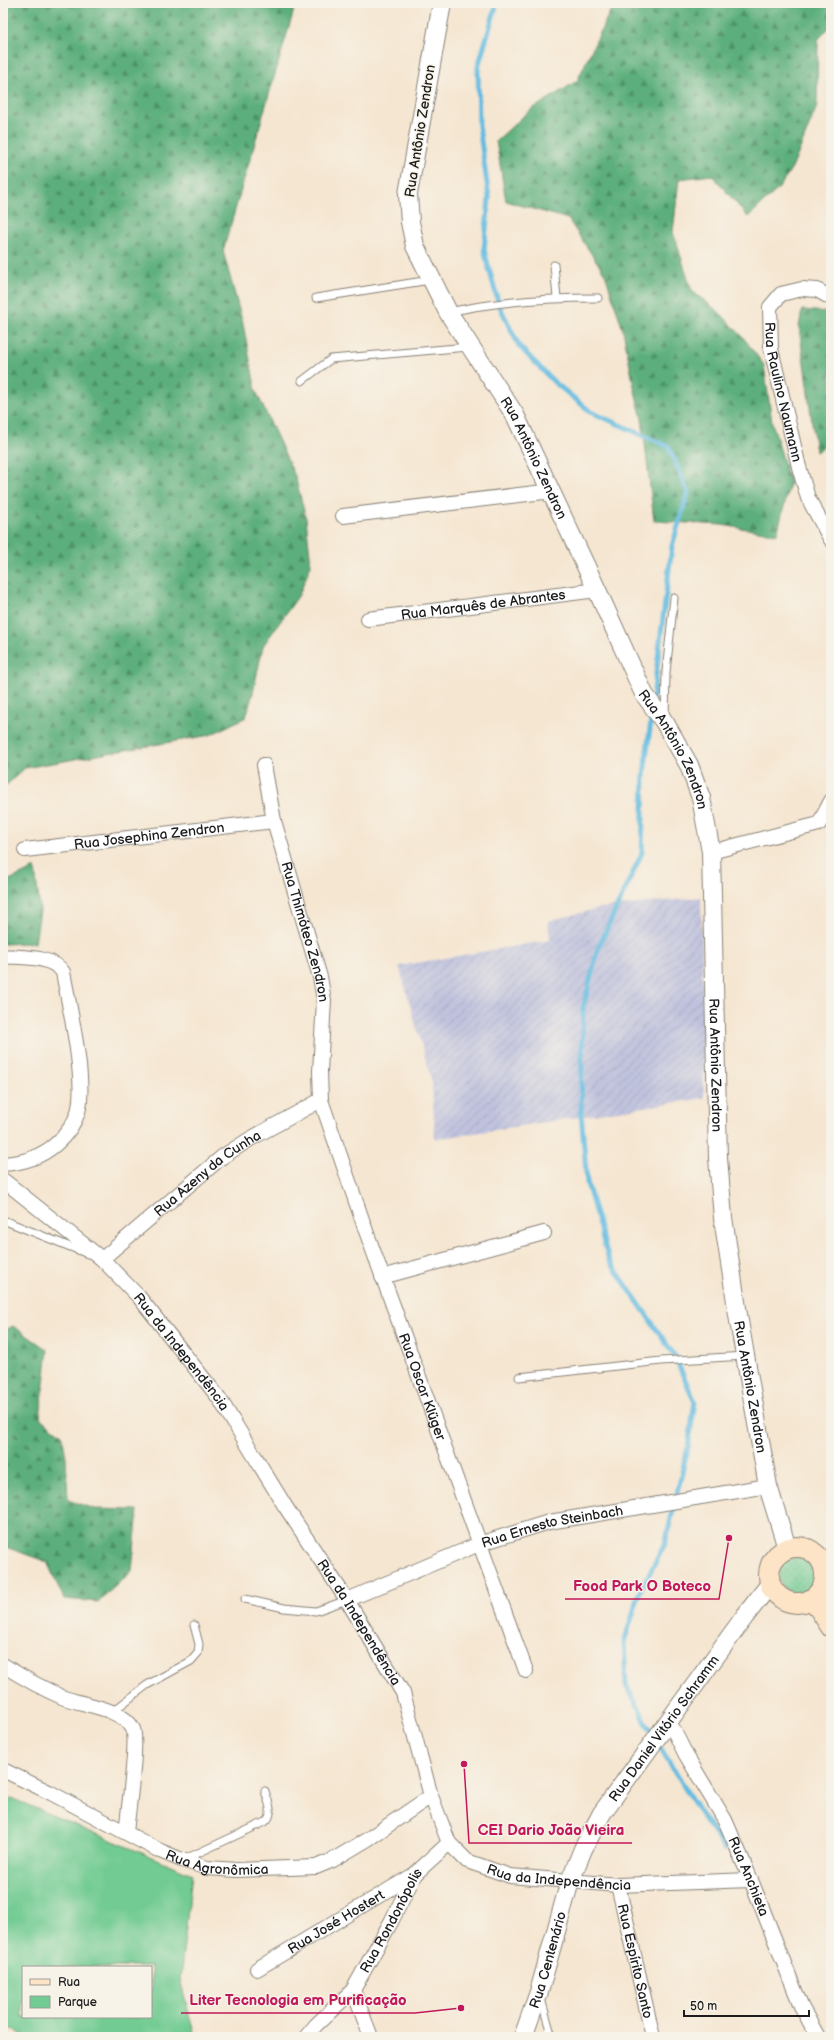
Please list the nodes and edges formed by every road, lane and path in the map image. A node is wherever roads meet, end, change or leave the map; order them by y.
1 (442, 3) edge
2 (554, 265) dead end
3 (431, 280) junction
4 (316, 298) dead end
5 (557, 298) junction
6 (598, 298) dead end
7 (831, 298) edge
8 (448, 312) junction
9 (471, 346) junction
10 (302, 381) dead end
11 (552, 491) junction
12 (343, 516) dead end
13 (831, 540) edge
14 (598, 590) junction
15 (674, 598) dead end
16 (368, 619) dead end
17 (656, 712) junction
18 (264, 765) dead end
19 (831, 801) edge
20 (274, 821) junction
21 (25, 850) dead end
22 (711, 852) junction
23 (3, 956) edge
24 (321, 1100) junction
25 (3, 1164) edge
26 (3, 1180) edge
27 (3, 1220) edge
28 (544, 1233) dead end
29 (102, 1259) junction
30 (382, 1277) junction
31 (745, 1356) junction
32 (519, 1378) dead end
33 (768, 1486) junction
34 (479, 1544) junction
35 (787, 1548) junction
36 (826, 1557) edge
37 (770, 1584) junction
38 (245, 1599) dead end
39 (813, 1599) junction
40 (347, 1600) junction
41 (194, 1625) dead end
42 (831, 1627) edge
43 (3, 1665) edge
44 (526, 1671) dead end
45 (112, 1712) junction
46 (666, 1725) junction
47 (3, 1770) edge
48 (265, 1791) dead end
49 (431, 1796) junction
50 (126, 1832) junction
51 (448, 1843) junction
52 (182, 1860) junction
53 (415, 1874) junction
54 (751, 1880) junction
55 (570, 1881) junction
56 (618, 1885) junction
57 (257, 1969) dead end
58 (354, 1990) junction
59 (540, 1992) junction
60 (306, 2037) edge
61 (371, 2037) edge
62 (523, 2037) edge
63 (552, 2037) edge
64 (653, 2037) edge
65 (818, 2037) edge

1 - 3 street, Rua Antônio Zendron
2 - 5 lane
3 - 4 lane
3 - 8 street, Rua Antônio Zendron
5 - 6 lane
5 - 8 lane
7 - 13 street, Rua Raulino Naumann
8 - 9 street, Rua Antônio Zendron
9 - 10 lane
9 - 11 street, Rua Antônio Zendron
11 - 12 street
11 - 14 street, Rua Antônio Zendron
14 - 16 street, Rua Marquês de Abrantes
14 - 17 street, Rua Antônio Zendron
15 - 17 lane
17 - 22 street, Rua Antônio Zendron
18 - 20 street, Rua Thimóteo Zendron
19 - 22 street
20 - 21 street, Rua Josephina Zendron
20 - 24 street, Rua Thimóteo Zendron
22 - 31 street, Rua Antônio Zendron
23 - 25 street
24 - 29 street, Rua Azeny da Cunha
24 - 30 street, Rua Oscar Klüger
26 - 29 street
27 - 29 lane, Rua da Independência
28 - 30 street
29 - 40 street, Rua da Independência
30 - 34 street, Rua Oscar Klüger
31 - 32 lane
31 - 33 street, Rua Antônio Zendron
33 - 34 street, Rua Ernesto Steinbach
33 - 35 street, Rua Antônio Zendron
34 - 40 street, Rua Ernesto Steinbach
34 - 44 street, Rua Oscar Klüger
35 - 36 main road
35 - 37 main road
36 - 39 main road
37 - 39 main road
37 - 46 street, Rua Daniel Vitório Schramm
38 - 40 lane
39 - 42 main road
40 - 49 street, Rua da Independência
41 - 45 lane
43 - 45 street
45 - 50 street
46 - 54 street, Rua Anchieta
46 - 55 street, Rua Daniel Vitório Schramm
47 - 50 street, Rua Agronômica
48 - 52 lane
49 - 51 street, Rua da Independência
49 - 52 street, Rua Agronômica
50 - 52 street, Rua Agronômica
51 - 53 street, Rua Rondonópolis
51 - 55 street, Rua da Independência
53 - 57 street, Rua José Hostert
53 - 58 street, Rua Rondonópolis
54 - 56 street, Rua da Independência
54 - 65 street, Rua Anchieta
55 - 56 street, Rua da Independência
55 - 59 street, Rua Centenário
56 - 64 street, Rua Espírito Santo
58 - 60 street, Rua Rondonópolis
58 - 61 street
59 - 62 street, Rua Centenário
59 - 63 lane

